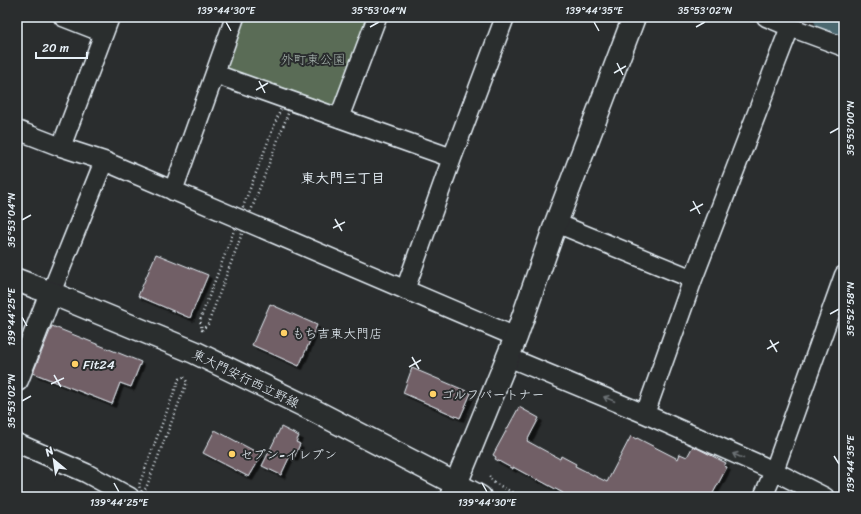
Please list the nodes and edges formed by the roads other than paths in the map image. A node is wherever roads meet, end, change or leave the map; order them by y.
1 (63, 17) edge
2 (235, 17) edge
3 (378, 17) edge
4 (505, 17) edge
5 (634, 17) edge
6 (766, 17) edge
7 (107, 25) edge
8 (790, 27) junction
9 (844, 47) edge
10 (215, 74) junction
11 (339, 118) junction
12 (17, 130) edge
13 (61, 147) junction
14 (452, 158) junction
15 (104, 161) junction
16 (173, 190) junction
17 (556, 222) junction
18 (844, 275) edge
19 (693, 279) junction
20 (17, 280) edge
21 (405, 290) junction
22 (51, 293) junction
23 (516, 337) junction
24 (508, 357) junction
25 (17, 380) edge
26 (645, 414) junction
27 (17, 443) edge
28 (774, 471) junction
29 (453, 490) edge
30 (136, 495) edge
31 (480, 497) edge
32 (763, 497) edge
33 (825, 497) edge

1 - 7 street
2 - 10 street
3 - 11 street
4 - 14 street
5 - 17 street
6 - 8 street
7 - 13 street
8 - 9 street
8 - 19 street
10 - 11 street
10 - 16 street
11 - 14 street
12 - 13 street
13 - 15 street
14 - 21 street
15 - 16 street
15 - 22 street
16 - 21 street
17 - 19 street
17 - 23 street
18 - 28 street
19 - 26 street
20 - 22 street, 東大門安行西立野線
21 - 23 street
22 - 25 street
22 - 29 street, 東大門安行西立野線
23 - 24 street
26 -> 24 street
24 - 29 street
28 -> 26 street
27 - 30 street
28 - 32 street
28 - 33 street
29 - 31 street, 東大門安行西立野線

